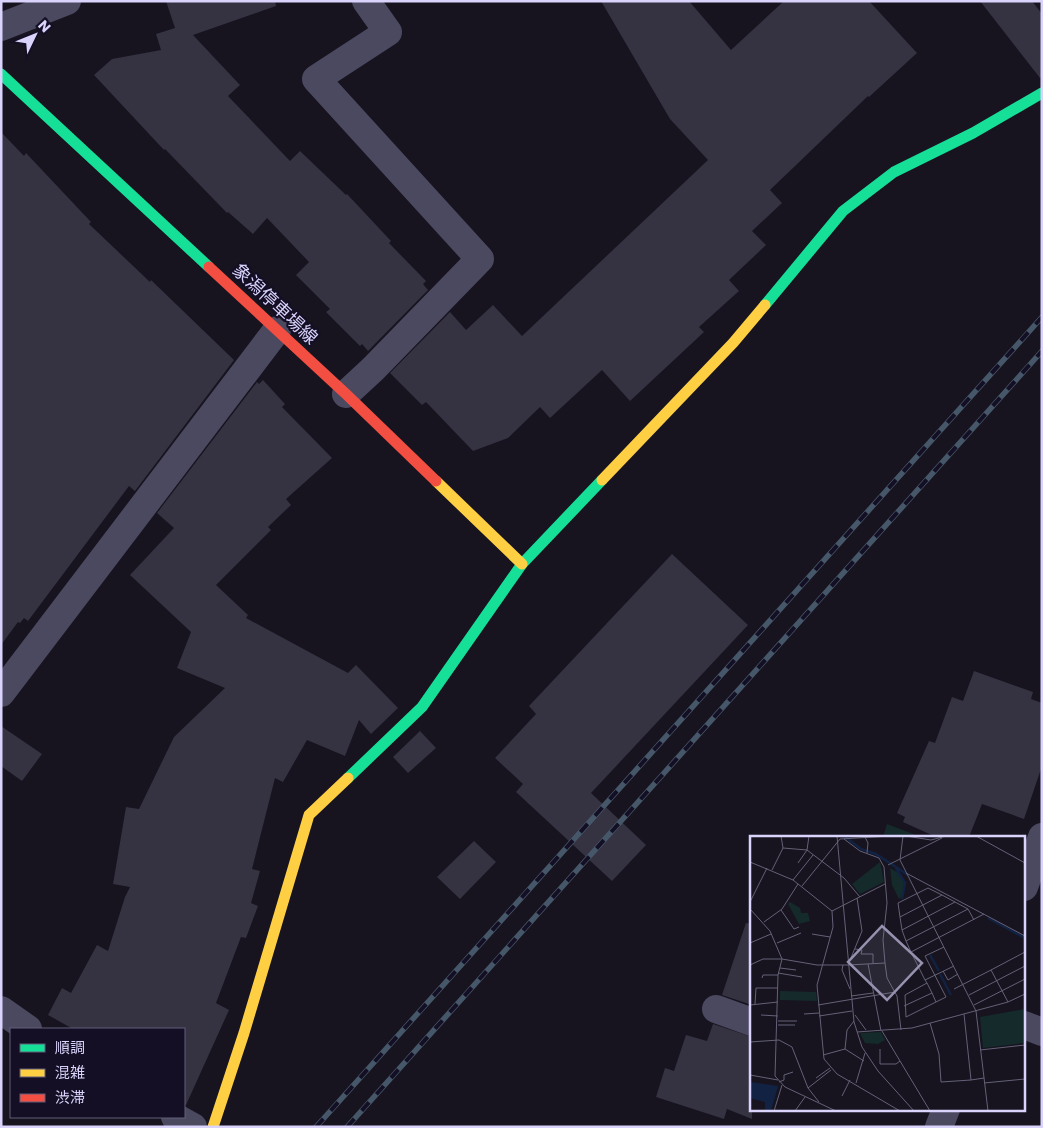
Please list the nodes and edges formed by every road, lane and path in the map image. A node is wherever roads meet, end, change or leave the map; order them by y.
1 (67, 1) edge
2 (366, 1) edge
3 (1, 27) edge
4 (1, 74) edge
5 (1042, 93) edge
6 (277, 330) junction
7 (346, 394) junction
8 (522, 564) junction
9 (1, 693) edge
10 (1042, 837) edge
11 (1026, 881) edge
12 (716, 1009) dead end
13 (1, 1010) edge
14 (750, 1021) edge
15 (1026, 1026) edge
16 (27, 1028) edge
17 (1042, 1032) edge
18 (946, 1110) edge
19 (177, 1118) edge
20 (193, 1127) edge
21 (214, 1127) edge
22 (940, 1127) edge

1 - 3 street
2 - 7 street
4 - 6 street, 象潟停車場線
5 - 8 street
6 - 7 street, 象潟停車場線
6 - 9 street
7 - 8 street, 象潟停車場線
8 - 21 street
10 - 11 street
12 - 14 street
13 - 16 street
15 - 17 street
18 - 22 street
19 - 20 street

